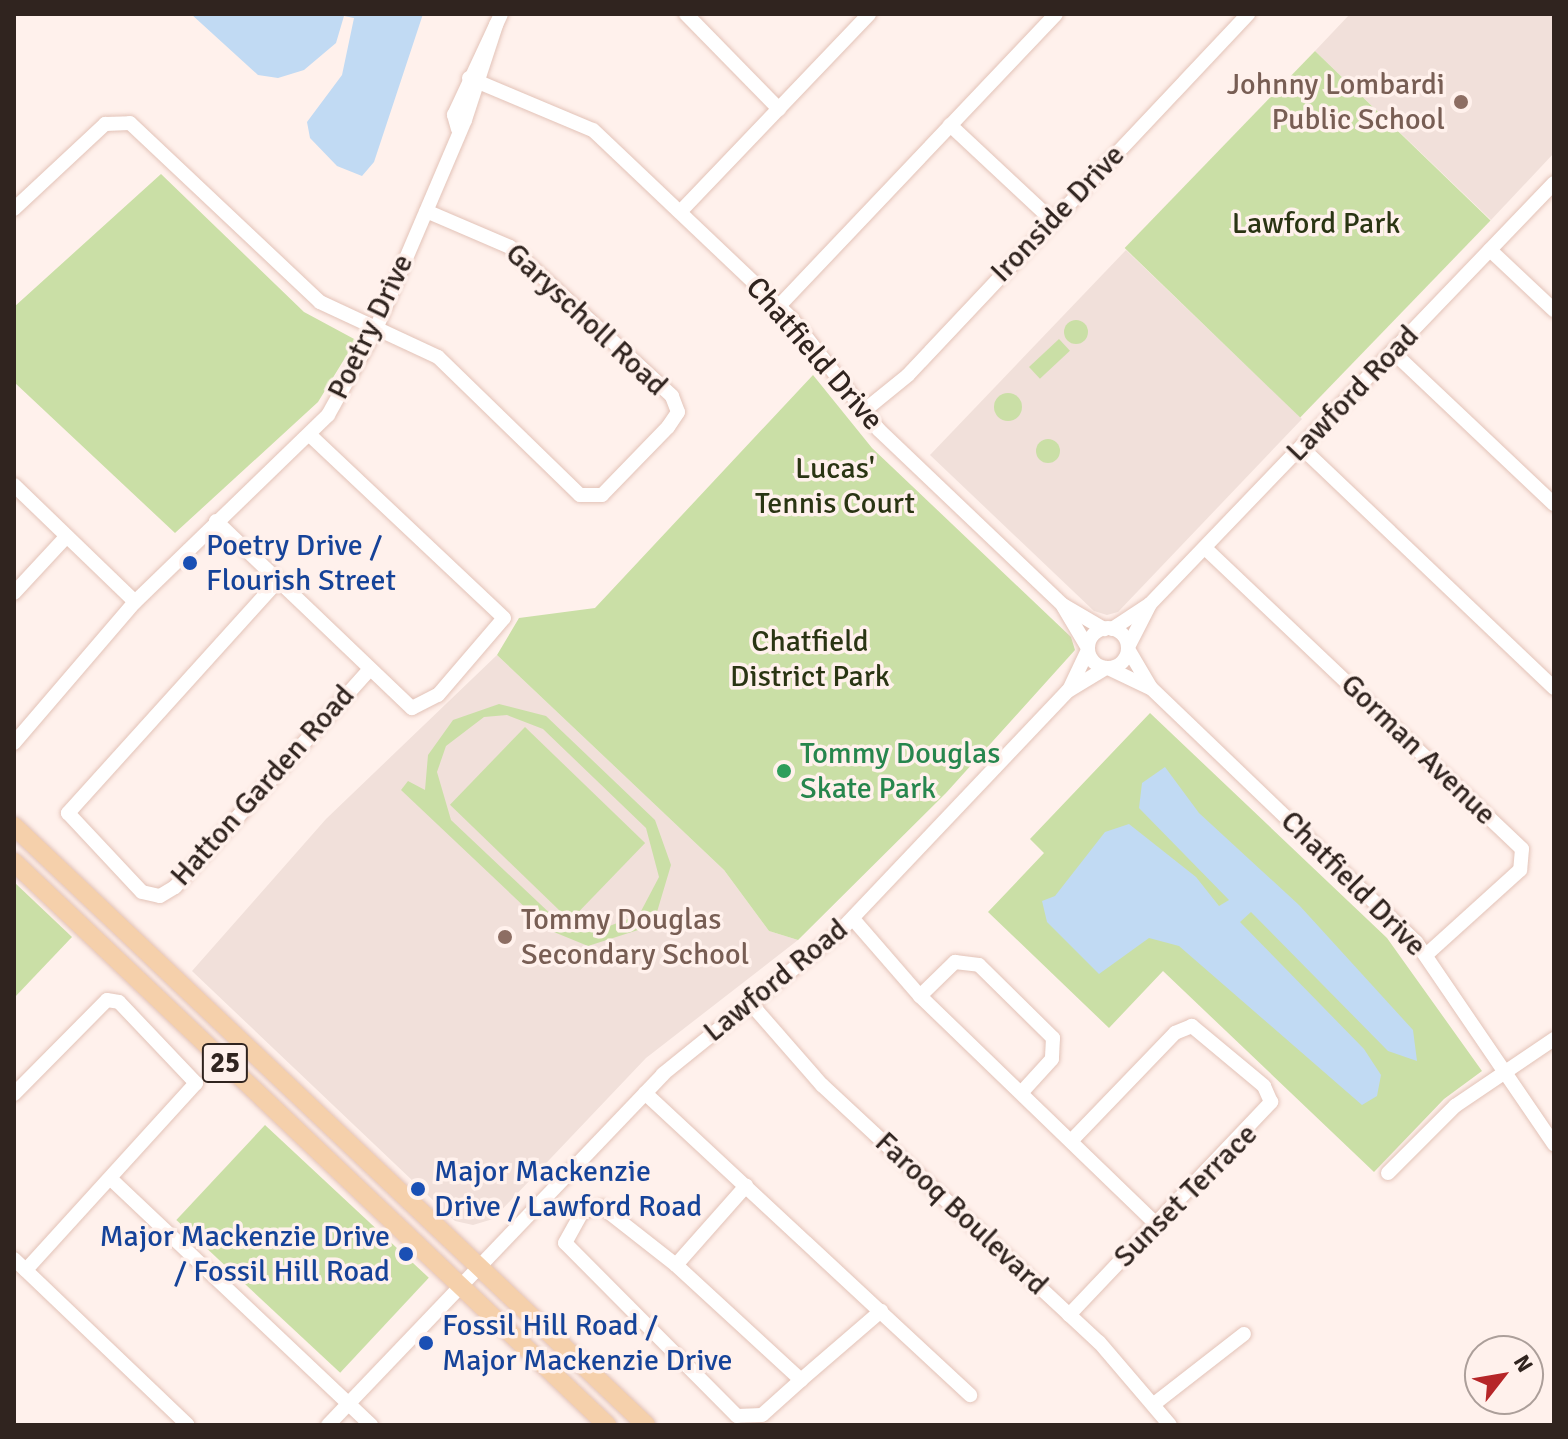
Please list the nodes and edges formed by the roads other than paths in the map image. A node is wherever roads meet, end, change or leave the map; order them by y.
1 (686, 14) edge
2 (869, 14) edge
3 (1056, 14) edge
4 (1248, 14) edge
5 (499, 19) edge
6 (475, 80) junction
7 (779, 109) junction
8 (950, 125) junction
9 (1554, 183) edge
10 (14, 209) edge
11 (426, 211) junction
12 (680, 212) junction
13 (1052, 220) junction
14 (1490, 250) junction
15 (779, 306) junction
16 (1554, 310) edge
17 (375, 331) junction
18 (1393, 352) junction
19 (865, 410) junction
20 (310, 435) junction
21 (1302, 448) junction
22 (14, 485) edge
23 (1554, 504) edge
24 (216, 521) junction
25 (66, 537) junction
26 (1205, 548) junction
27 (275, 584) junction
28 (14, 593) edge
29 (135, 602) junction
30 (1150, 604) junction
31 (1063, 605) junction
32 (1108, 629) junction
33 (1128, 648) junction
34 (1088, 649) junction
35 (1107, 668) junction
36 (368, 671) junction
37 (1151, 688) junction
38 (1554, 688) edge
39 (1068, 691) junction
40 (14, 743) edge
41 (14, 826) edge
42 (14, 862) edge
43 (853, 919) junction
44 (1426, 955) junction
45 (920, 996) junction
46 (751, 1004) junction
47 (1554, 1039) edge
48 (1505, 1073) junction
49 (1022, 1092) junction
50 (645, 1093) junction
51 (14, 1094) edge
52 (1072, 1140) junction
53 (1554, 1144) edge
54 (1388, 1173) dead end
55 (112, 1180) junction
56 (746, 1186) junction
57 (1157, 1225) junction
58 (14, 1259) edge
59 (676, 1265) junction
60 (479, 1268) junction
61 (26, 1270) junction
62 (460, 1286) junction
63 (881, 1311) junction
64 (1069, 1315) junction
65 (1244, 1334) dead end
66 (801, 1380) junction
67 (970, 1395) dead end
68 (348, 1403) junction
69 (1154, 1404) junction
70 (188, 1425) edge
71 (328, 1425) edge
72 (371, 1425) edge
73 (607, 1425) edge
74 (646, 1425) edge
75 (1170, 1425) edge

1 - 7 street
2 - 7 street
3 - 8 street
4 - 13 street, Ironside Drive
5 - 6 street, Poetry Drive
6 - 11 street, Poetry Drive
6 - 12 street, Chatfield Drive
7 - 12 street
8 - 13 street
8 - 15 street
9 - 14 street, Lawford Road
10 - 17 street
11 - 17 street, Poetry Drive
11 - 17 street, Garyscholl Road
12 - 15 street, Chatfield Drive
13 - 19 street, Ironside Drive
14 - 16 street
14 - 18 street, Lawford Road
15 - 19 street, Chatfield Drive
17 - 20 street, Poetry Drive
18 - 21 street, Lawford Road
18 - 23 street
19 - 31 street, Chatfield Drive
20 - 24 street, Poetry Drive
20 - 36 street
21 - 26 street, Lawford Road
21 - 38 street
22 - 25 street
24 - 27 street
24 - 29 street, Poetry Drive
25 - 28 street
25 - 29 street
26 - 30 street, Lawford Road
26 - 44 street, Gorman Avenue
27 - 36 street
27 - 36 street, Hatton Garden Road
29 - 40 street, Poetry Drive
30 - 32 street, Lawford Road
30 - 33 street, Lawford Road
31 - 32 street, Chatfield Drive
31 - 34 street, Chatfield Drive
32 - 33 street, Chatfield Drive
32 - 34 street, Lawford Road
33 - 35 street, Lawford Road
33 - 37 street, Chatfield Drive
34 - 35 street, Chatfield Drive
34 - 39 street, Lawford Road
35 - 37 street, Chatfield Drive
35 - 39 street, Lawford Road
37 - 44 street, Chatfield Drive
39 - 43 street, Lawford Road
41 - 60 main road, 25
42 - 62 main road, 25
43 - 45 street
43 - 46 street, Lawford Road
44 - 48 street, Chatfield Drive
45 - 49 street
45 - 49 street
46 - 50 street, Lawford Road
46 - 64 street, Farooq Boulevard
47 - 48 street
48 - 53 street, Chatfield Drive
48 - 54 street
49 - 52 street
50 - 56 street
50 - 60 street, Lawford Road
51 - 55 street
52 - 57 street
52 - 57 street, Sunset Terrace
55 - 61 street
55 - 68 street
56 - 59 street
56 - 63 street
57 - 64 street, Sunset Terrace
58 - 61 street
59 - 66 street
59 - 66 street
60 - 62 street, Lawford Road
60 - 74 main road, 25
61 - 70 street
62 - 68 street, Lawford Road
62 - 73 main road, 25
63 - 66 street
63 - 67 street
64 - 69 street, Farooq Boulevard
65 - 69 street
68 - 71 street, Lawford Road
68 - 72 street
69 - 75 street, Farooq Boulevard

